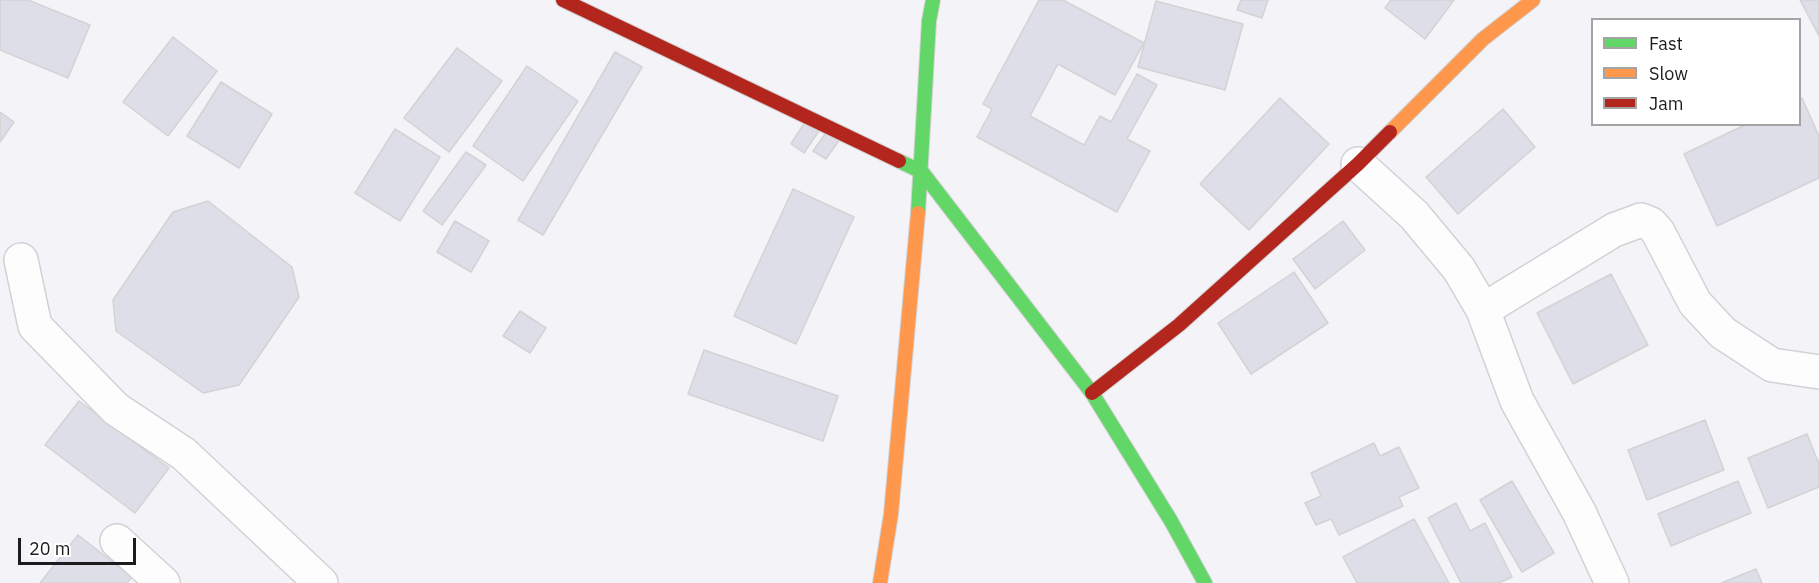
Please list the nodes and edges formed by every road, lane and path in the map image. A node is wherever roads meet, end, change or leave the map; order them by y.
1 (564, 0) edge
2 (933, 0) edge
3 (1533, 0) edge
4 (1358, 164) junction
5 (922, 172) junction
6 (21, 260) dead end
7 (1483, 310) junction
8 (1819, 372) edge
9 (1092, 393) junction
10 (117, 541) dead end
11 (163, 583) edge
12 (321, 583) edge
13 (880, 583) edge
14 (1205, 583) edge
15 (1612, 583) edge

1 - 5 street
2 - 5 street
3 - 4 street
4 - 7 street
4 - 9 street
5 - 9 street
5 - 13 street
6 - 12 street
7 - 8 street
7 - 15 street
9 - 14 street
10 - 11 street

